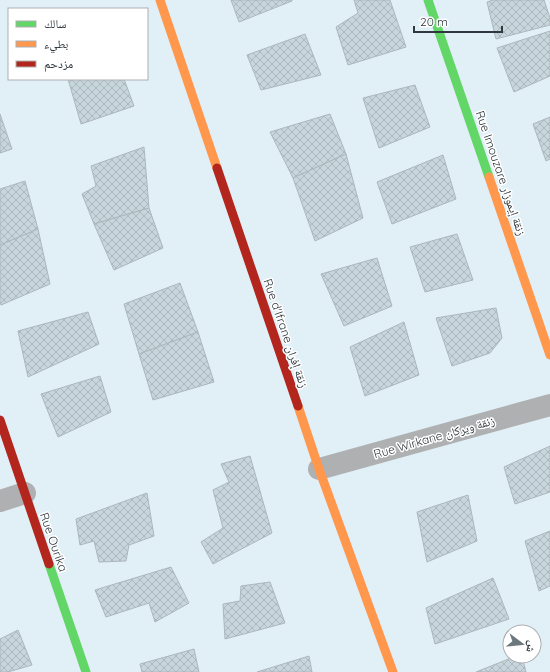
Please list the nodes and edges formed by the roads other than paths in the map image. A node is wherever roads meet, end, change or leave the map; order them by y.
1 (160, 0) edge
2 (428, 0) edge
3 (550, 355) edge
4 (550, 405) edge
5 (0, 420) edge
6 (319, 469) junction
7 (25, 493) junction
8 (0, 501) edge
9 (86, 672) edge
10 (393, 672) edge

1 - 6 street, Rue d'Ifrane زنقة إفران
2 - 3 street, Rue Imouzare زنقة إيموزار
4 - 6 street, Rue Wirkane زنقة ويركان
5 - 7 street, Rue Ourika
6 - 10 street, Rue d'Ifrane زنقة إفران
7 - 8 street
7 - 9 street, Rue Ourika

